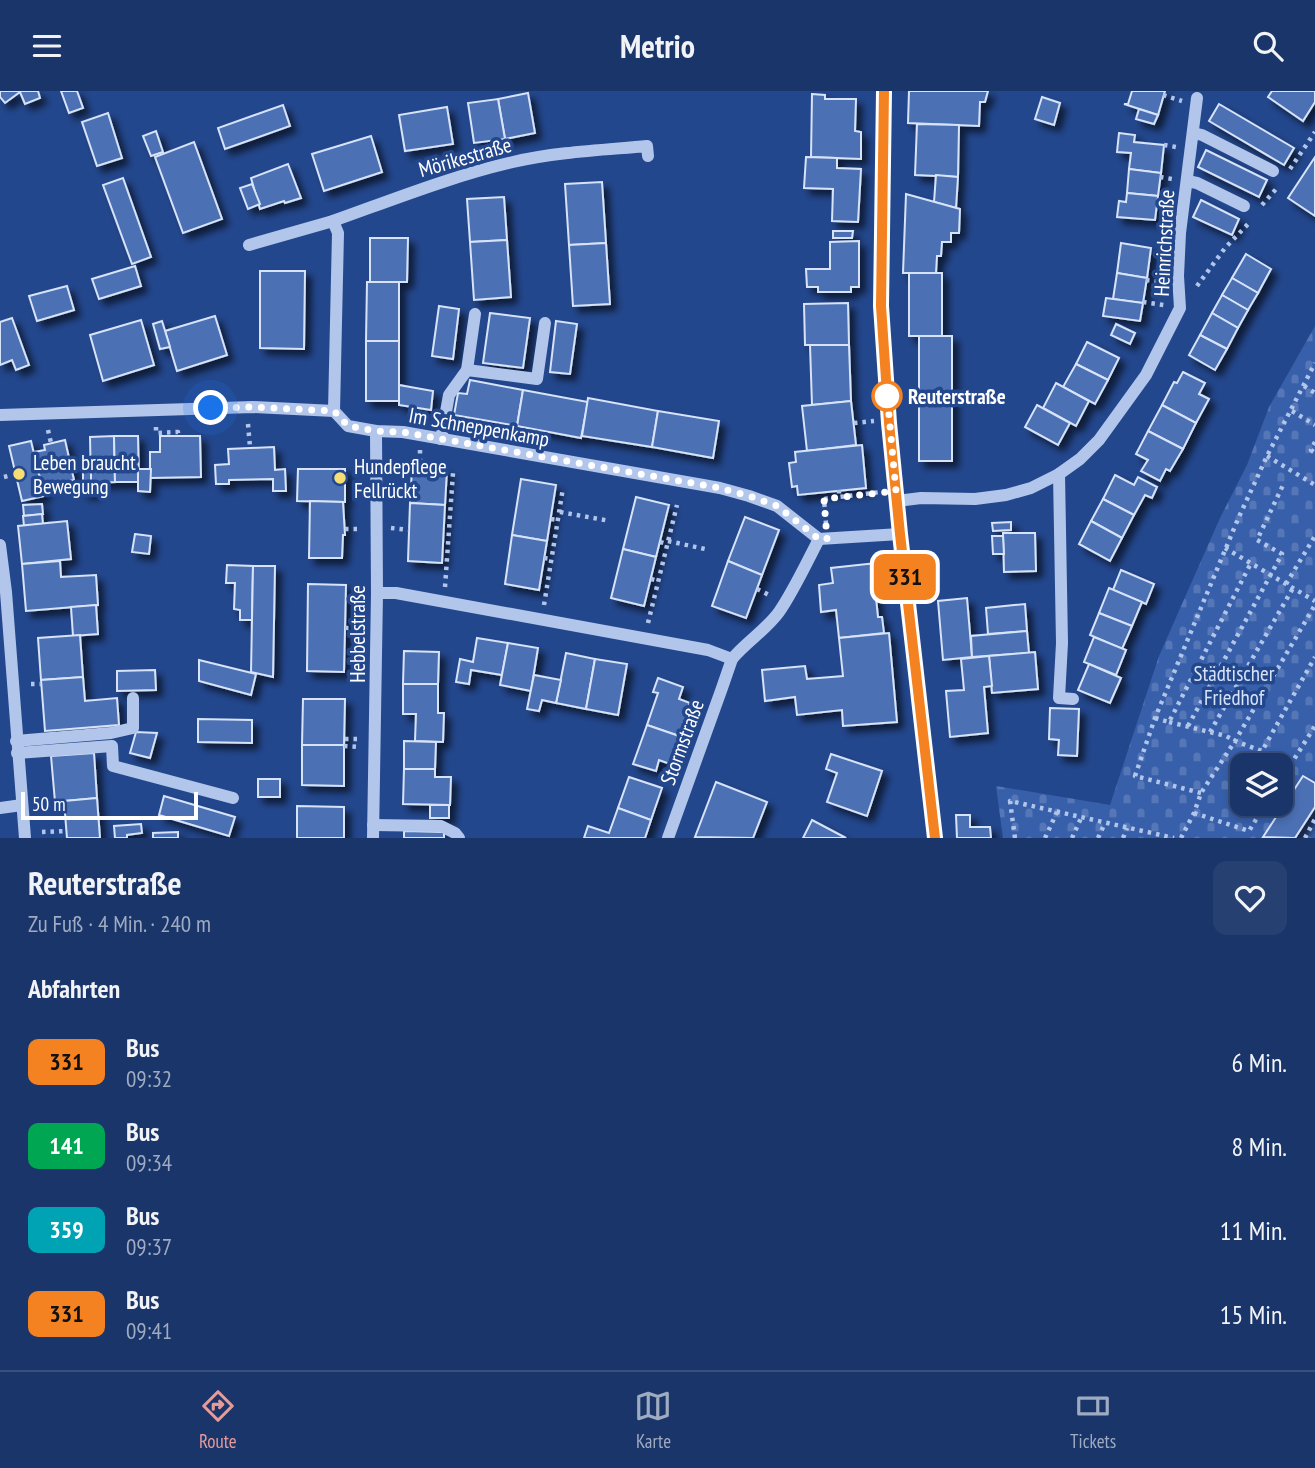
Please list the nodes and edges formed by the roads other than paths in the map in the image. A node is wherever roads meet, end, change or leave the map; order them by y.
1 (883, 91) edge
2 (1197, 98) dead end
3 (1193, 133) junction
4 (648, 156) dead end
5 (1273, 171) dead end
6 (1187, 181) junction
7 (1244, 206) dead end
8 (333, 221) junction
9 (249, 245) dead end
10 (475, 314) dead end
11 (545, 323) dead end
12 (467, 370) junction
13 (334, 411) junction
14 (0, 415) edge
15 (376, 431) junction
16 (441, 439) junction
17 (1059, 474) junction
18 (897, 496) junction
19 (900, 534) junction
20 (823, 539) junction
21 (0, 545) edge
22 (377, 593) junction
23 (732, 659) junction
24 (133, 698) dead end
25 (1073, 699) dead end
26 (17, 747) junction
27 (233, 798) dead end
28 (22, 805) junction
29 (0, 808) edge
30 (373, 831) edge
31 (25, 838) edge
32 (459, 838) edge
33 (668, 838) edge
34 (935, 838) edge

1 - 18 street
2 - 3 street, Heinrichstraße
3 - 5 street
3 - 6 street, Heinrichstraße
4 - 8 street, Mörikestraße
6 - 7 street
6 - 17 street, Heinrichstraße
8 - 9 street, Mörikestraße
8 - 13 street
10 - 12 street
11 - 12 street
12 - 16 street
13 - 14 street, Im Schneppenkamp
13 - 15 street, Im Schneppenkamp
15 - 16 street, Im Schneppenkamp
15 - 22 street, Hebbelstraße
16 - 20 street, Im Schneppenkamp
17 - 18 street, Heinrichstraße
17 - 25 street
18 - 19 street
19 - 20 street
19 - 34 street
20 - 23 street
21 - 26 street
22 - 23 street
22 - 30 street, Hebbelstraße
23 - 33 street, Stormstraße
24 - 26 street
26 - 27 street
26 - 28 street
28 - 29 street
28 - 31 street
30 - 32 street

